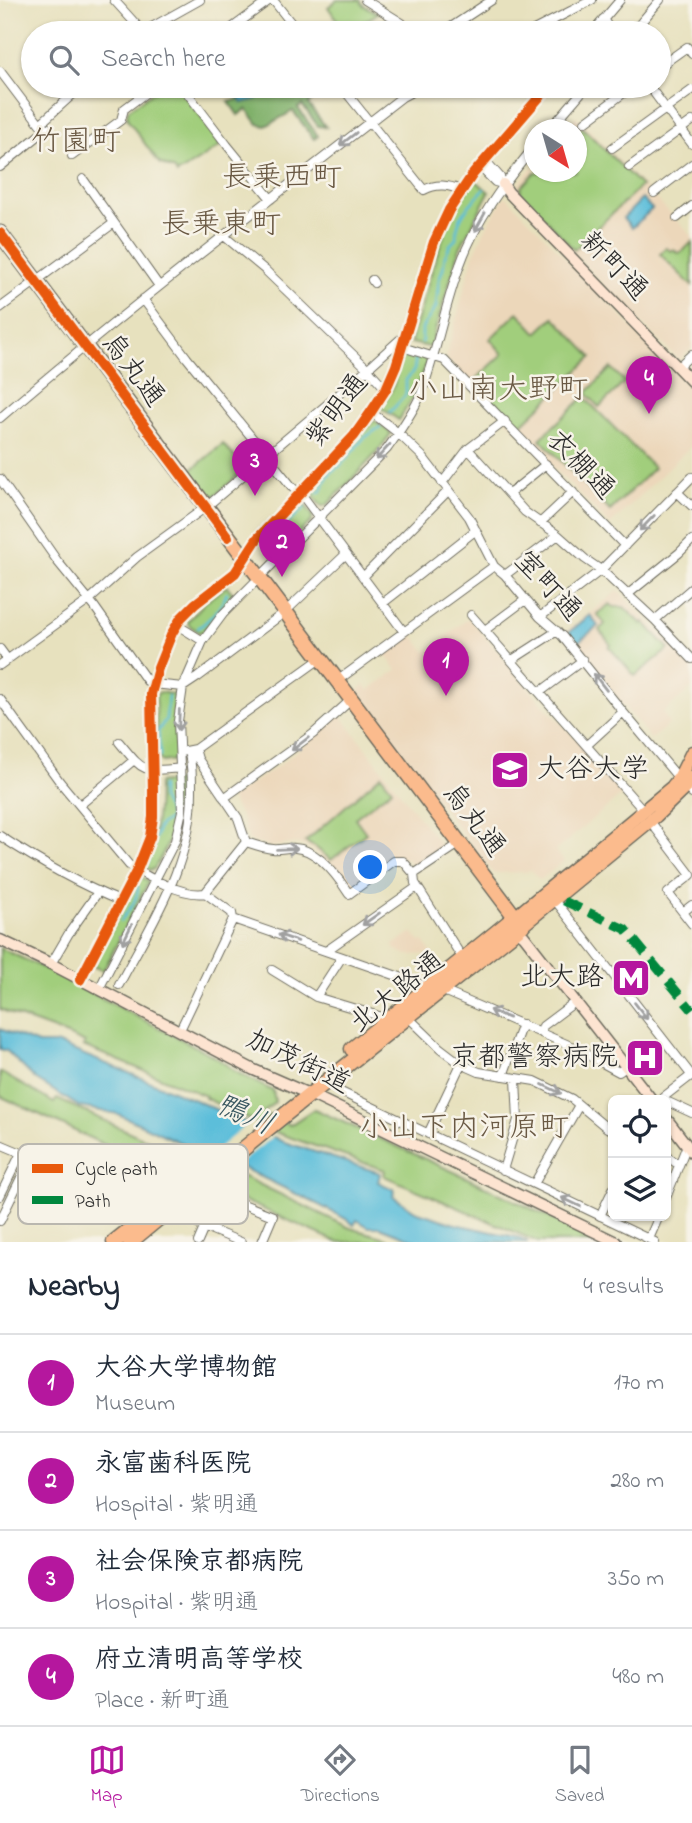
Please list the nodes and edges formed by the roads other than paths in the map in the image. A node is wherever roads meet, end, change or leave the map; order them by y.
1 (114, 0) edge
2 (200, 0) edge
3 (271, 0) edge
4 (365, 0) edge
5 (492, 0) edge
6 (592, 0) edge
7 (621, 0) edge
8 (657, 1) edge
9 (603, 19) edge
10 (132, 21) edge
11 (163, 21) edge
12 (242, 21) edge
13 (289, 21) edge
14 (399, 21) edge
15 (460, 21) edge
16 (551, 21) edge
17 (641, 21) edge
18 (692, 54) edge
19 (671, 58) edge
20 (0, 71) edge
21 (692, 90) edge
22 (21, 97) edge
23 (22, 98) edge
24 (71, 98) edge
25 (139, 98) edge
26 (191, 98) edge
27 (351, 98) edge
28 (401, 98) edge
29 (538, 98) edge
30 (577, 98) edge
31 (618, 98) edge
32 (658, 98) edge
33 (666, 109) junction
34 (558, 119) edge
35 (370, 121) junction
36 (587, 121) edge
37 (692, 121) edge
38 (44, 126) junction
39 (681, 129) junction
40 (692, 144) edge
41 (612, 148) dead end
42 (72, 156) dead end
43 (524, 159) edge
44 (482, 163) junction
45 (692, 164) edge
46 (0, 166) edge
47 (629, 167) dead end
48 (83, 179) dead end
49 (503, 184) junction
50 (461, 190) junction
51 (653, 193) dead end
52 (271, 198) junction
53 (692, 206) edge
54 (677, 218) dead end
55 (114, 223) junction
56 (0, 233) edge
57 (224, 236) junction
58 (0, 247) edge
59 (33, 283) junction
60 (159, 286) junction
61 (143, 299) junction
62 (0, 308) edge
63 (406, 334) junction
64 (402, 346) junction
65 (81, 349) junction
66 (692, 354) edge
67 (433, 356) junction
68 (678, 367) junction
69 (368, 369) junction
70 (692, 382) edge
71 (386, 388) junction
72 (371, 412) junction
73 (0, 418) edge
74 (505, 421) junction
75 (398, 433) junction
76 (468, 449) junction
77 (266, 455) junction
78 (546, 464) junction
79 (692, 477) edge
80 (0, 480) edge
81 (442, 483) junction
82 (448, 491) junction
83 (573, 492) junction
84 (677, 492) junction
85 (300, 494) junction
86 (509, 494) junction
87 (692, 506) edge
88 (203, 510) junction
89 (319, 519) junction
90 (540, 523) junction
91 (476, 530) junction
92 (558, 535) junction
93 (692, 540) edge
94 (625, 545) junction
95 (346, 554) junction
96 (242, 562) junction
97 (494, 566) junction
98 (601, 570) junction
99 (505, 575) junction
100 (363, 577) junction
101 (256, 581) junction
102 (692, 588) edge
103 (627, 594) junction
104 (525, 600) junction
105 (89, 601) junction
106 (383, 603) junction
107 (281, 614) junction
108 (471, 615) dead end
109 (540, 617) junction
110 (655, 620) junction
111 (177, 625) junction
112 (485, 629) junction
113 (557, 631) junction
114 (404, 632) junction
115 (203, 641) junction
116 (0, 649) edge
117 (692, 659) edge
118 (512, 660) junction
119 (583, 660) junction
120 (317, 661) junction
121 (4, 662) edge
122 (337, 681) junction
123 (153, 684) junction
124 (183, 687) junction
125 (540, 692) junction
126 (0, 699) edge
127 (348, 702) junction
128 (623, 712) junction
129 (119, 742) dead end
130 (587, 745) junction
131 (188, 751) junction
132 (692, 752) edge
133 (134, 760) junction
134 (181, 768) junction
135 (153, 771) junction
136 (687, 784) edge
137 (224, 798) junction
138 (80, 805) junction
139 (647, 816) junction
140 (0, 836) edge
141 (246, 842) junction
142 (456, 846) junction
143 (137, 870) junction
144 (414, 874) junction
145 (155, 879) junction
146 (170, 887) junction
147 (417, 887) junction
148 (98, 892) junction
149 (205, 892) junction
150 (554, 899) junction
151 (120, 901) junction
152 (692, 905) edge
153 (683, 912) junction
154 (233, 919) junction
155 (692, 924) edge
156 (517, 926) junction
157 (0, 940) edge
158 (326, 951) junction
159 (342, 957) junction
160 (463, 959) junction
161 (51, 964) junction
162 (272, 970) dead end
163 (80, 980) junction
164 (119, 985) dead end
165 (99, 989) junction
166 (435, 989) junction
167 (316, 997) junction
168 (575, 1002) junction
169 (408, 1017) junction
170 (389, 1019) junction
171 (522, 1024) junction
172 (180, 1030) junction
173 (541, 1032) junction
174 (461, 1064) junction
175 (626, 1067) junction
176 (503, 1076) junction
177 (692, 1076) edge
178 (516, 1079) junction
179 (329, 1080) junction
180 (305, 1093) junction
181 (656, 1095) edge
182 (667, 1095) edge
183 (671, 1104) edge
184 (579, 1105) junction
185 (692, 1113) edge
186 (671, 1124) edge
187 (608, 1128) edge
188 (428, 1134) junction
189 (0, 1144) edge
190 (244, 1144) edge
191 (690, 1148) edge
192 (18, 1152) edge
193 (669, 1158) edge
194 (18, 1159) edge
195 (679, 1165) junction
196 (503, 1170) junction
197 (18, 1184) edge
198 (534, 1184) junction
199 (671, 1185) edge
200 (0, 1196) edge
201 (608, 1199) edge
202 (248, 1206) edge
203 (600, 1216) junction
204 (0, 1221) edge
205 (658, 1221) edge
206 (141, 1224) edge
207 (148, 1224) edge
208 (194, 1224) edge
209 (204, 1228) junction
210 (652, 1241) edge
211 (114, 1242) edge
212 (130, 1242) edge
213 (198, 1242) edge
214 (241, 1242) edge
215 (262, 1242) edge
216 (615, 1242) edge

1 - 10 street
2 - 11 street
3 - 12 street
3 - 13 street
4 - 14 street
5 - 15 street
6 - 16 street
7 - 9 street
8 - 17 street
18 - 19 street
20 - 22 street
21 - 33 street
23 - 38 street
24 - 38 street
25 - 42 street
26 - 52 street
27 - 35 street
28 - 35 street
29 - 44 street, 紫明通
30 - 34 street
31 - 36 street
32 - 33 street
33 - 39 street
33 - 41 street
35 - 50 street
35 -> 52 street
37 - 39 street
38 - 46 street
39 - 40 street
39 - 47 street
43 - 49 street, 紫明通
44 - 49 street, 新町通
44 - 50 street, 紫明通
45 - 51 street
48 - 55 street
49 -> 67 street, 紫明通
49 - 68 street, 新町通
50 - 63 street, 紫明通
52 - 57 street
53 - 54 street
55 - 59 street
55 - 60 street
56 - 59 highway, 烏丸通
57 - 60 street
57 - 69 street
58 - 59 highway, 烏丸通
59 - 62 street
59 - 65 highway, 烏丸通
60 - 61 street
61 - 65 street
61 - 77 street
63 - 64 street, 紫明通
63 - 69 street
64 - 67 street, 衣棚通
64 - 71 street, 紫明通
65 - 73 street
65 - 88 highway, 烏丸通
66 - 68 street
67 - 74 street, 衣棚通
67 - 75 street, 紫明通
68 - 70 street, 新町通
69 - 71 street
69 - 77 street
71 - 72 street, 紫明通
72 - 75 street, 室町通
72 - 85 street, 紫明通
74 - 76 street
74 - 78 street, 衣棚通
75 - 81 street, 室町通
75 -> 89 street, 紫明通
76 - 81 street
76 - 86 street
77 - 85 street
77 - 88 street
78 - 83 street, 衣棚通
78 - 86 street
79 - 84 street
80 - 105 street
81 - 82 street, 室町通
82 - 91 street, 室町通
82 - 100 street
83 - 90 street
83 - 94 street, 衣棚通
84 - 87 street
84 -> 94 street
85 - 89 street
85 - 96 street, 紫明通
86 - 90 street
88 - 96 highway, 烏丸通
88 - 105 street
89 - 95 street
89 - 101 street, 紫明通
90 - 92 street
91 - 97 street, 室町通
91 - 106 street
92 - 98 street
92 - 99 street
93 - 103 street
94 - 98 street
95 - 100 street
95 - 107 street
96 - 101 highway, 烏丸通
96 - 111 street, 紫明通
97 - 99 street, 室町通
97 - 114 street
98 - 103 street
98 - 109 street
99 - 104 street, 室町通
100 - 106 street
101 - 107 highway, 烏丸通
101 - 115 street, 紫明通
102 - 110 street
103 - 110 street
104 - 109 street, 室町通
104 - 112 street
105 - 121 street
105 - 123 street
106 - 114 street
107 - 120 highway, 烏丸通
107 - 124 street
108 - 112 street
109 - 113 street, 室町通
110 - 117 street
111 - 115 street
111 - 123 street, 紫明通
112 - 118 street
113 - 118 street
113 - 119 street, 室町通
114 - 122 street
115 - 124 street, 紫明通
116 - 121 street
118 - 125 street
119 - 125 street
128 -> 119 street, 室町通
120 - 122 highway, 烏丸通
120 - 127 highway, 烏丸通
120 - 131 street
122 - 127 highway, 烏丸通
123 - 124 street
123 - 135 street, 紫明通
124 -> 131 street, 紫明通
125 - 130 street
126 - 138 street
127 -> 137 street
127 - 142 highway, 烏丸通
128 - 130 street
128 - 136 street, 室町通
129 - 133 street
130 - 139 street
131 - 134 street, 紫明通
131 - 137 street
131 - 146 street
132 - 136 main road, 北大路通
133 - 135 street
133 - 138 street
134 - 135 street
134 - 145 street, 紫明通
135 - 143 street, 紫明通
136 - 139 main road, 北大路通
137 - 141 street
138 - 143 street
139 - 150 main road, 北大路通
139 - 153 street
139 - 156 main road, 北大路通
140 - 148 street
141 -> 144 street
141 - 149 street
142 - 144 street
142 - 156 highway, 烏丸通
143 - 145 street
143 - 151 street, 紫明通
144 - 147 street
145 - 146 street
145 -> 165 street, 紫明通
146 - 149 street
146 - 164 street
147 -> 158 street
147 - 160 street
148 - 151 street
148 - 161 street
149 - 154 street
150 - 156 main road, 北大路通
150 -> 177 street
151 - 163 street, 紫明通
152 - 153 street
153 - 155 street
158 -> 154 street
154 - 172 street
156 - 160 highway, 北大路通
156 - 166 highway, 北大路通
156 - 168 street, 烏丸通
157 - 161 street, 加茂街道
158 - 159 street
159 - 166 street
159 - 167 street
160 - 166 highway, 北大路通
161 - 163 street, 加茂街道
162 - 167 street
163 - 165 street, 加茂街道
165 - 172 street, 加茂街道
166 - 169 highway, 北大路通
166 - 170 highway, 北大路通
171 -> 166 street
167 - 170 street
168 - 173 street
168 - 175 street, 烏丸通
169 - 174 street
169 - 179 highway, 北大路通
170 - 180 highway, 北大路通
171 - 173 street
171 - 176 street
172 - 180 street, 加茂街道
173 - 175 street
174 - 176 street
174 - 188 street
175 - 181 street, 烏丸通
176 - 178 street
177 - 182 street
178 -> 184 street
178 - 196 street
179 - 180 highway, 北大路通
179 - 188 street
180 - 190 highway, 北大路通
180 - 216 street, 加茂街道
183 - 185 street
184 - 187 street
184 - 198 street
186 - 191 street
188 - 196 street
189 - 192 street
191 - 195 street
193 - 195 street
194 - 200 street
195 - 199 street
196 - 198 street
197 - 204 street
203 -> 198 street
201 - 203 street
202 - 215 street
203 - 210 street
205 - 210 street
206 - 211 highway, 北大路通
207 - 212 highway, 北大路通
208 - 209 street
209 - 213 street
209 - 214 street

